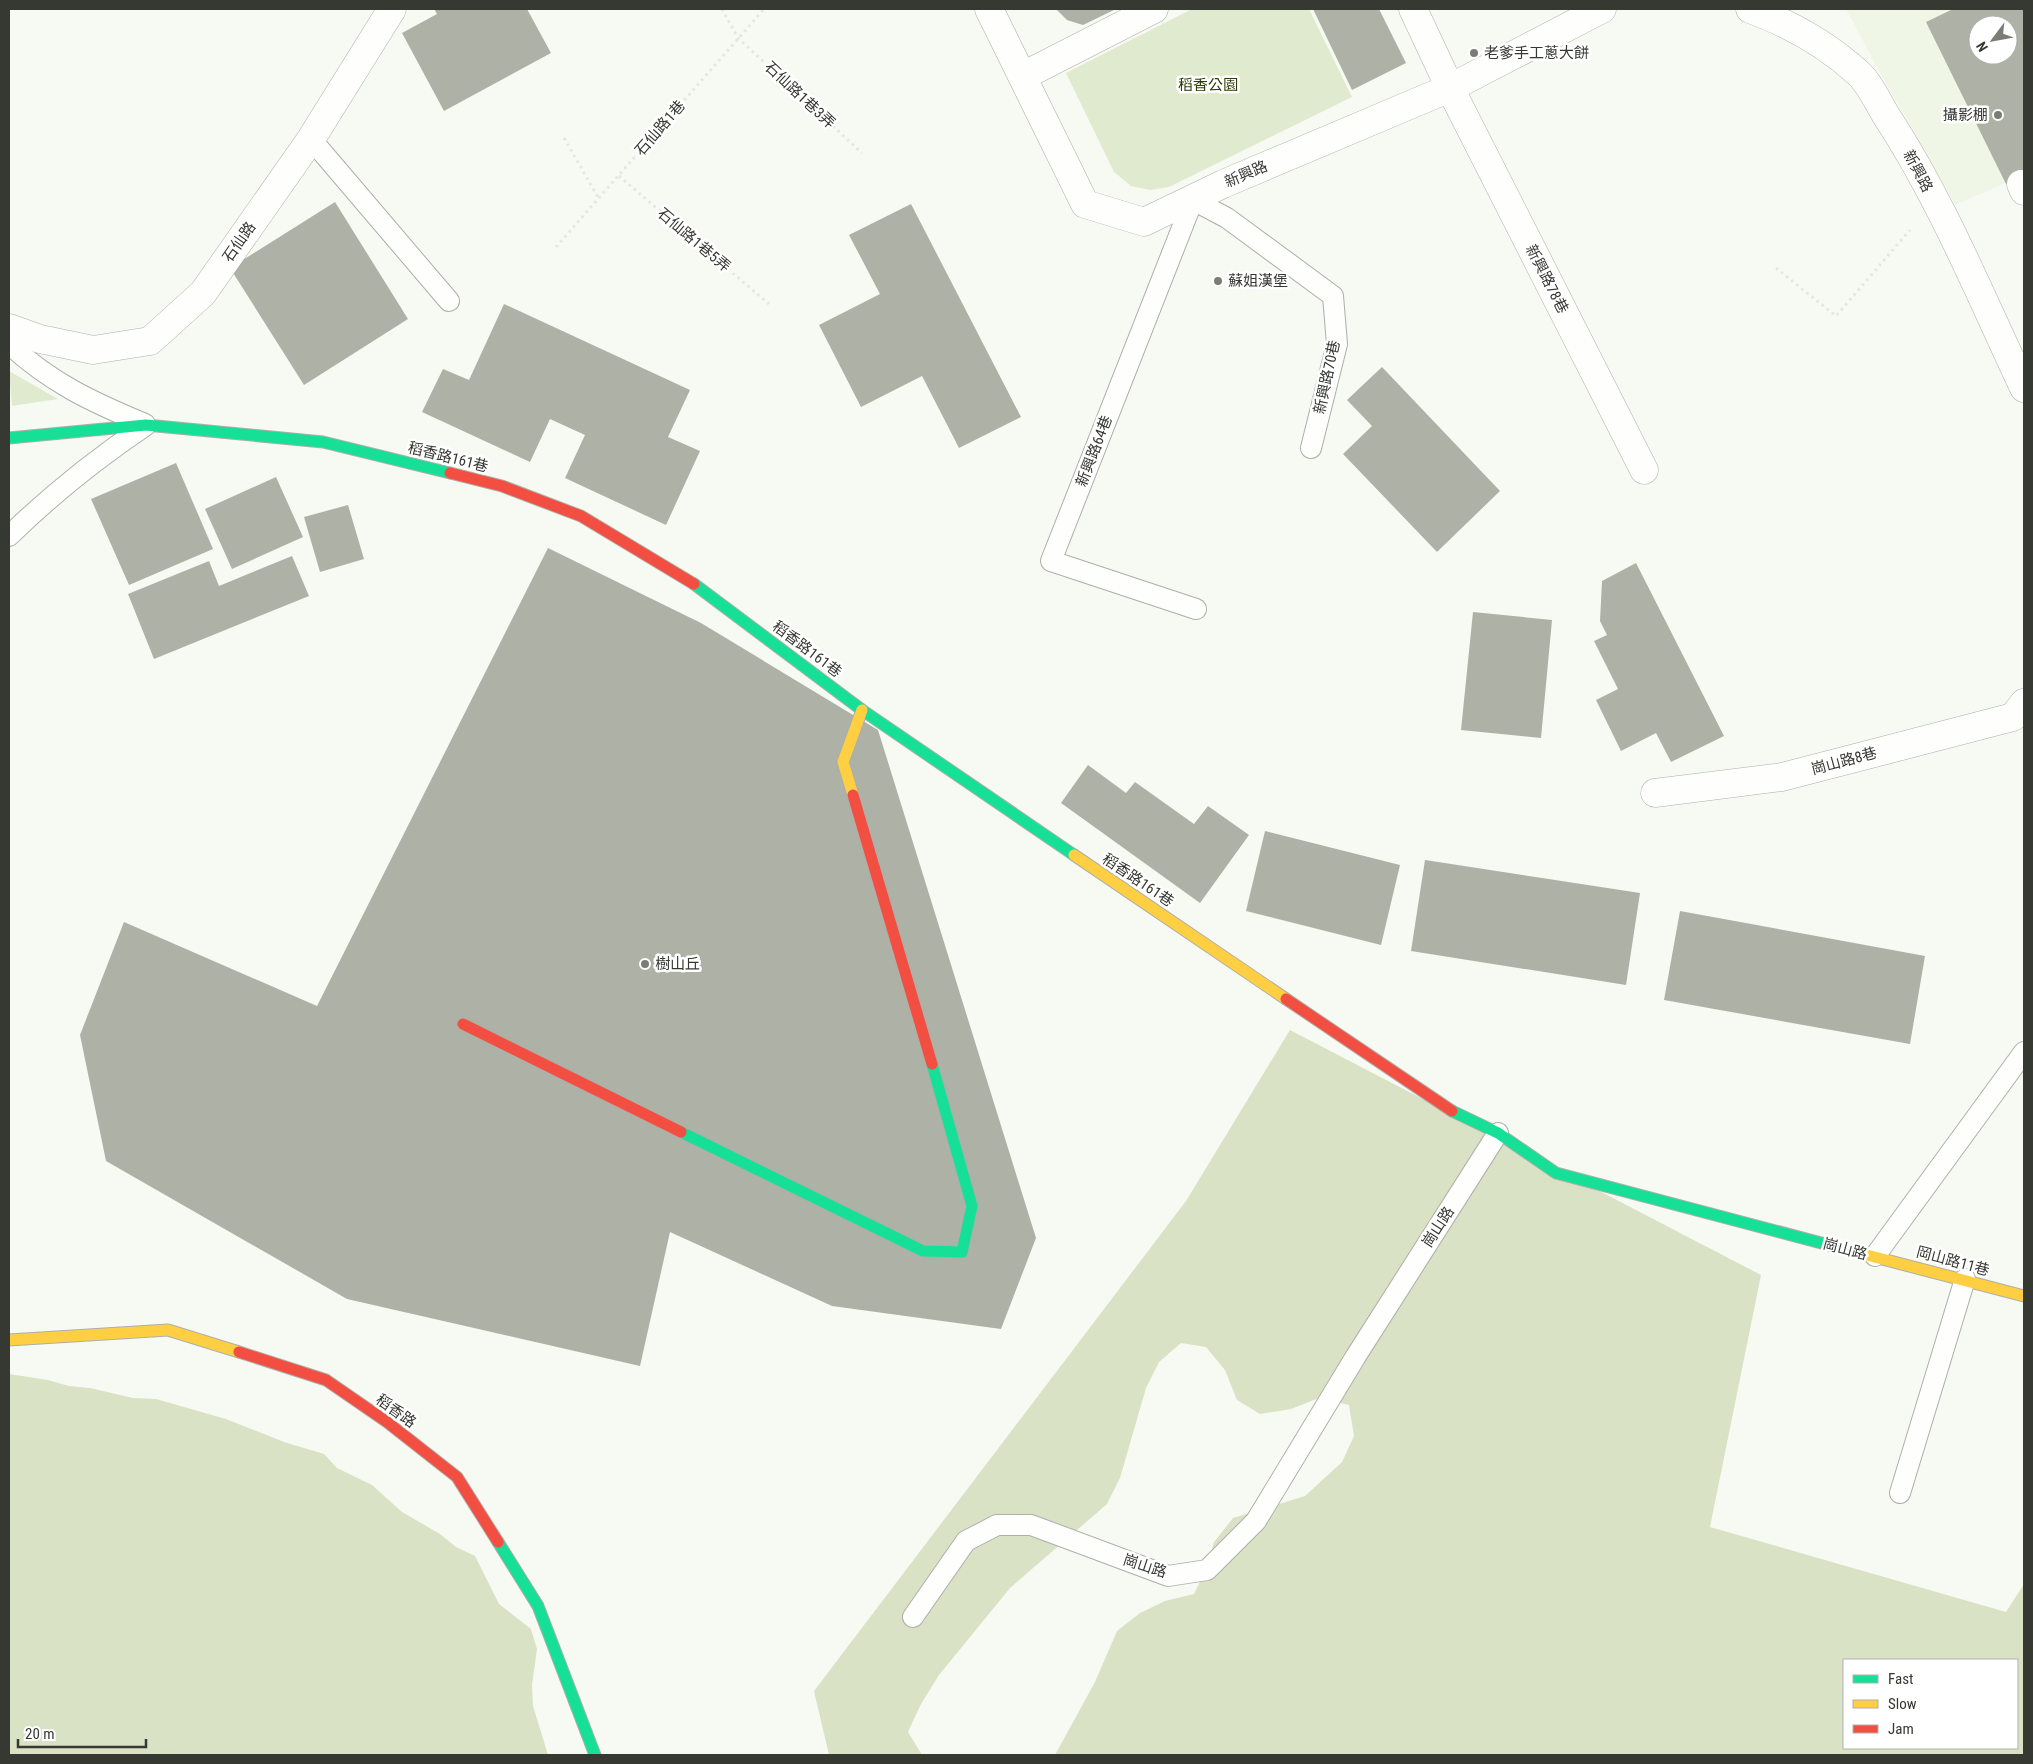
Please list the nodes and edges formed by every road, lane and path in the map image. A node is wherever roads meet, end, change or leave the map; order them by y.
1 (392, 9) edge
2 (722, 9) edge
3 (764, 9) edge
4 (989, 9) edge
5 (1154, 9) edge
6 (1413, 9) edge
7 (1602, 9) edge
8 (1750, 9) edge
9 (738, 38) junction
10 (1022, 76) junction
11 (1450, 88) junction
12 (564, 138) dead end
13 (311, 139) junction
14 (862, 153) dead end
15 (619, 176) junction
16 (599, 199) junction
17 (1193, 200) junction
18 (1934, 201) junction
19 (556, 248) dead end
20 (1776, 268) dead end
21 (450, 301) dead end
22 (769, 304) dead end
23 (9, 328) edge
24 (9, 344) edge
25 (2024, 388) edge
26 (146, 425) junction
27 (9, 438) edge
28 (1311, 448) dead end
29 (1644, 470) dead end
30 (9, 536) edge
31 (1196, 609) dead end
32 (2024, 703) edge
33 (862, 710) junction
34 (1654, 793) dead end
35 (463, 1024) dead end
36 (2024, 1052) edge
37 (1498, 1133) junction
38 (1875, 1256) junction
39 (1964, 1279) junction
40 (2024, 1296) edge
41 (9, 1340) edge
42 (1900, 1493) dead end
43 (913, 1618) dead end
44 (594, 1755) edge

1 - 13 street, 石仙路
2 - 9 path, 石仙路1巷3弄
3 - 9 path, 石仙路1巷
4 - 10 street, 新興路
5 - 10 street
6 - 11 street, 新興路78巷
7 - 11 street, 新興路
8 - 18 street, 新興路
9 - 14 path, 石仙路1巷3弄
9 - 15 path, 石仙路1巷
10 - 17 street, 新興路
11 - 17 street, 新興路
11 - 29 street, 新興路78巷
12 - 16 path
13 - 21 lane
13 - 23 street, 石仙路
15 - 16 path, 石仙路1巷
15 - 22 path, 石仙路1巷5弄
16 - 19 path, 石仙路1巷
17 - 28 lane, 新興路70巷
17 - 31 lane, 新興路64巷
18 - 20 path
18 - 25 street, 新興路
24 - 26 lane
26 - 27 street, 稻香路161巷
26 - 30 lane
26 - 33 street, 稻香路161巷
32 - 34 street, 崗山路8巷
33 - 35 street
33 - 37 street, 稻香路161巷
36 - 38 lane, 崗山路
37 - 38 street, 崗山路
37 - 43 lane, 崗山路
38 - 39 street, 岡山路11巷
39 - 40 street, 岡山路11巷
39 - 42 lane
41 - 44 street, 稻香路

